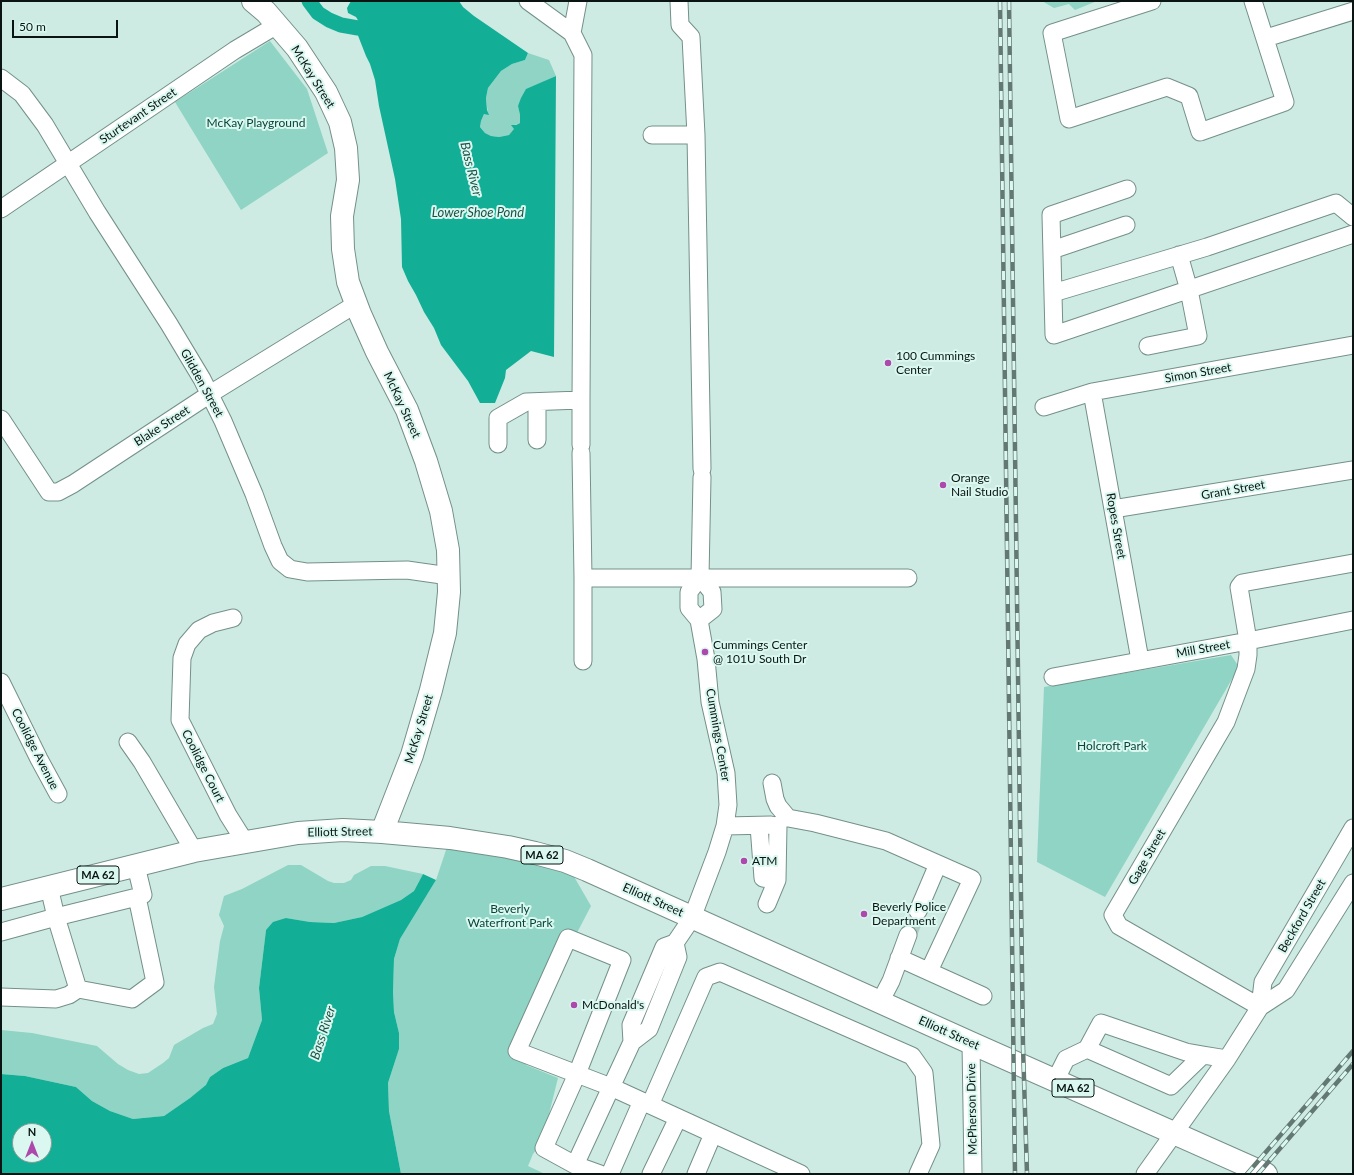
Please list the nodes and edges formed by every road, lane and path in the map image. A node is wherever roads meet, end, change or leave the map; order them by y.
1 (253, 1) edge
2 (528, 1) edge
3 (578, 1) edge
4 (679, 1) edge
5 (1152, 1) edge
6 (1253, 1) edge
7 (1353, 11) edge
8 (277, 25) junction
9 (572, 33) junction
10 (1266, 38) junction
11 (1, 78) edge
12 (652, 135) dead end
13 (696, 136) junction
14 (68, 163) junction
15 (1127, 189) dead end
16 (1, 209) edge
17 (1353, 217) edge
18 (1126, 226) dead end
19 (1353, 234) edge
20 (1052, 250) junction
21 (1179, 255) junction
22 (1189, 290) junction
23 (1053, 293) junction
24 (356, 304) junction
25 (1353, 345) edge
26 (1148, 346) dead end
27 (1092, 392) junction
28 (210, 394) junction
29 (581, 400) junction
30 (537, 402) junction
31 (1044, 407) dead end
32 (1, 419) edge
33 (537, 440) dead end
34 (498, 444) dead end
35 (1353, 470) edge
36 (1114, 509) junction
37 (1353, 563) edge
38 (448, 576) junction
39 (700, 577) junction
40 (583, 578) junction
41 (908, 578) dead end
42 (233, 618) dead end
43 (1353, 620) edge
44 (1248, 641) junction
45 (1140, 660) junction
46 (583, 661) dead end
47 (1053, 676) dead end
48 (1, 682) edge
49 (128, 742) dead end
50 (772, 783) dead end
51 (58, 794) dead end
52 (783, 821) junction
53 (725, 826) junction
54 (760, 826) junction
55 (1353, 828) edge
56 (382, 832) junction
57 (245, 842) junction
58 (194, 851) junction
59 (938, 864) junction
60 (136, 866) junction
61 (777, 880) junction
62 (1353, 883) edge
63 (49, 887) junction
64 (137, 897) junction
65 (1, 899) edge
66 (767, 904) dead end
67 (918, 911) tunnel mouth
68 (56, 917) junction
69 (692, 918) junction
70 (1, 932) edge
71 (908, 935) tunnel mouth
72 (899, 958) junction
73 (929, 971) junction
74 (78, 988) junction
75 (983, 996) dead end
76 (1, 997) edge
77 (880, 1002) junction
78 (1260, 1007) junction
79 (971, 1043) junction
80 (1087, 1049) junction
81 (1203, 1055) junction
82 (1227, 1059) junction
83 (577, 1074) junction
84 (1056, 1081) junction
85 (611, 1087) junction
86 (646, 1103) junction
87 (678, 1118) junction
88 (1174, 1133) junction
89 (713, 1134) junction
90 (575, 1164) junction
91 (600, 1174) edge
92 (610, 1174) edge
93 (651, 1174) edge
94 (696, 1174) edge
95 (801, 1174) edge
96 (918, 1174) edge
97 (973, 1174) edge
98 (1145, 1174) edge
99 (1266, 1174) edge

1 - 8 main road, McKay Street
2 - 9 street
3 - 9 street
4 - 13 street
5 - 10 street
6 - 10 street
7 - 10 street
8 - 14 street, Sturtevant Street
8 - 24 main road, McKay Street
9 - 29 street
11 - 14 street, Glidden Street
12 - 13 street
13 - 39 street
14 - 16 street, Sturtevant Street
14 - 28 street, Glidden Street
15 - 20 street
17 - 21 street
18 - 20 street
19 - 22 street
20 - 23 street
21 - 22 street
21 - 23 street
22 - 23 street
22 - 26 street
24 - 28 street, Blake Street
24 - 38 main road, McKay Street
25 - 27 street, Simon Street
27 - 31 street, Simon Street
27 - 36 street, Ropes Street
28 - 32 street, Blake Street
28 - 38 street, Glidden Street
29 - 30 street
29 - 40 street
30 - 33 street
30 - 34 street
35 - 36 street, Grant Street
36 - 45 street, Ropes Street
37 - 44 street
38 - 56 main road, McKay Street
39 - 40 street
39 - 41 street
39 - 53 street, Cummings Center
40 - 46 street
42 - 57 street, Coolidge Court
43 - 44 street, Mill Street
44 - 45 street, Mill Street
44 - 78 street, Gage Street
45 - 47 street, Mill Street
48 - 51 street, Coolidge Avenue
49 - 58 street
50 - 52 street
52 - 54 street
52 - 59 street
52 - 61 street
53 - 54 street
53 - 69 street, Cummings Center
54 - 61 street
55 - 78 street, Beckford Street
56 - 57 main road, Elliott Street / MA 62
56 - 69 main road, Elliott Street / MA 62
57 - 58 main road, Elliott Street / MA 62
58 - 60 main road, Elliott Street / MA 62
59 - 67 street
59 - 73 street
60 - 63 main road, Elliott Street / MA 62
60 - 64 street
61 - 66 street
62 - 78 street, Beckford Street
63 - 65 main road, Elliott Street / MA 62
63 - 68 street
64 - 68 street
64 - 74 street
68 - 70 street
68 - 74 street
69 - 77 main road, Elliott Street / MA 62
69 - 85 street, Cummings Center
71 - 72 street
72 - 73 street
72 - 77 street
73 - 75 street
74 - 76 street
77 - 79 main road, Elliott Street / MA 62
78 - 82 street, Beckford Street
79 - 84 main road, Elliott Street / MA 62
79 - 97 street, McPherson Drive
80 - 81 street
80 - 81 street
80 - 84 street
81 - 82 street
82 - 88 street, Beckford Street
83 - 83 street
83 - 85 street
83 - 90 street
84 - 88 main road, Elliott Street / MA 62
85 - 86 street
85 - 90 street
86 - 87 street
86 - 92 street
86 - 96 street
87 - 89 street
87 - 93 street
88 - 98 street, Beckford Street
88 - 99 main road, Elliott Street / MA 62
89 - 94 street
89 - 95 street
90 - 91 street

